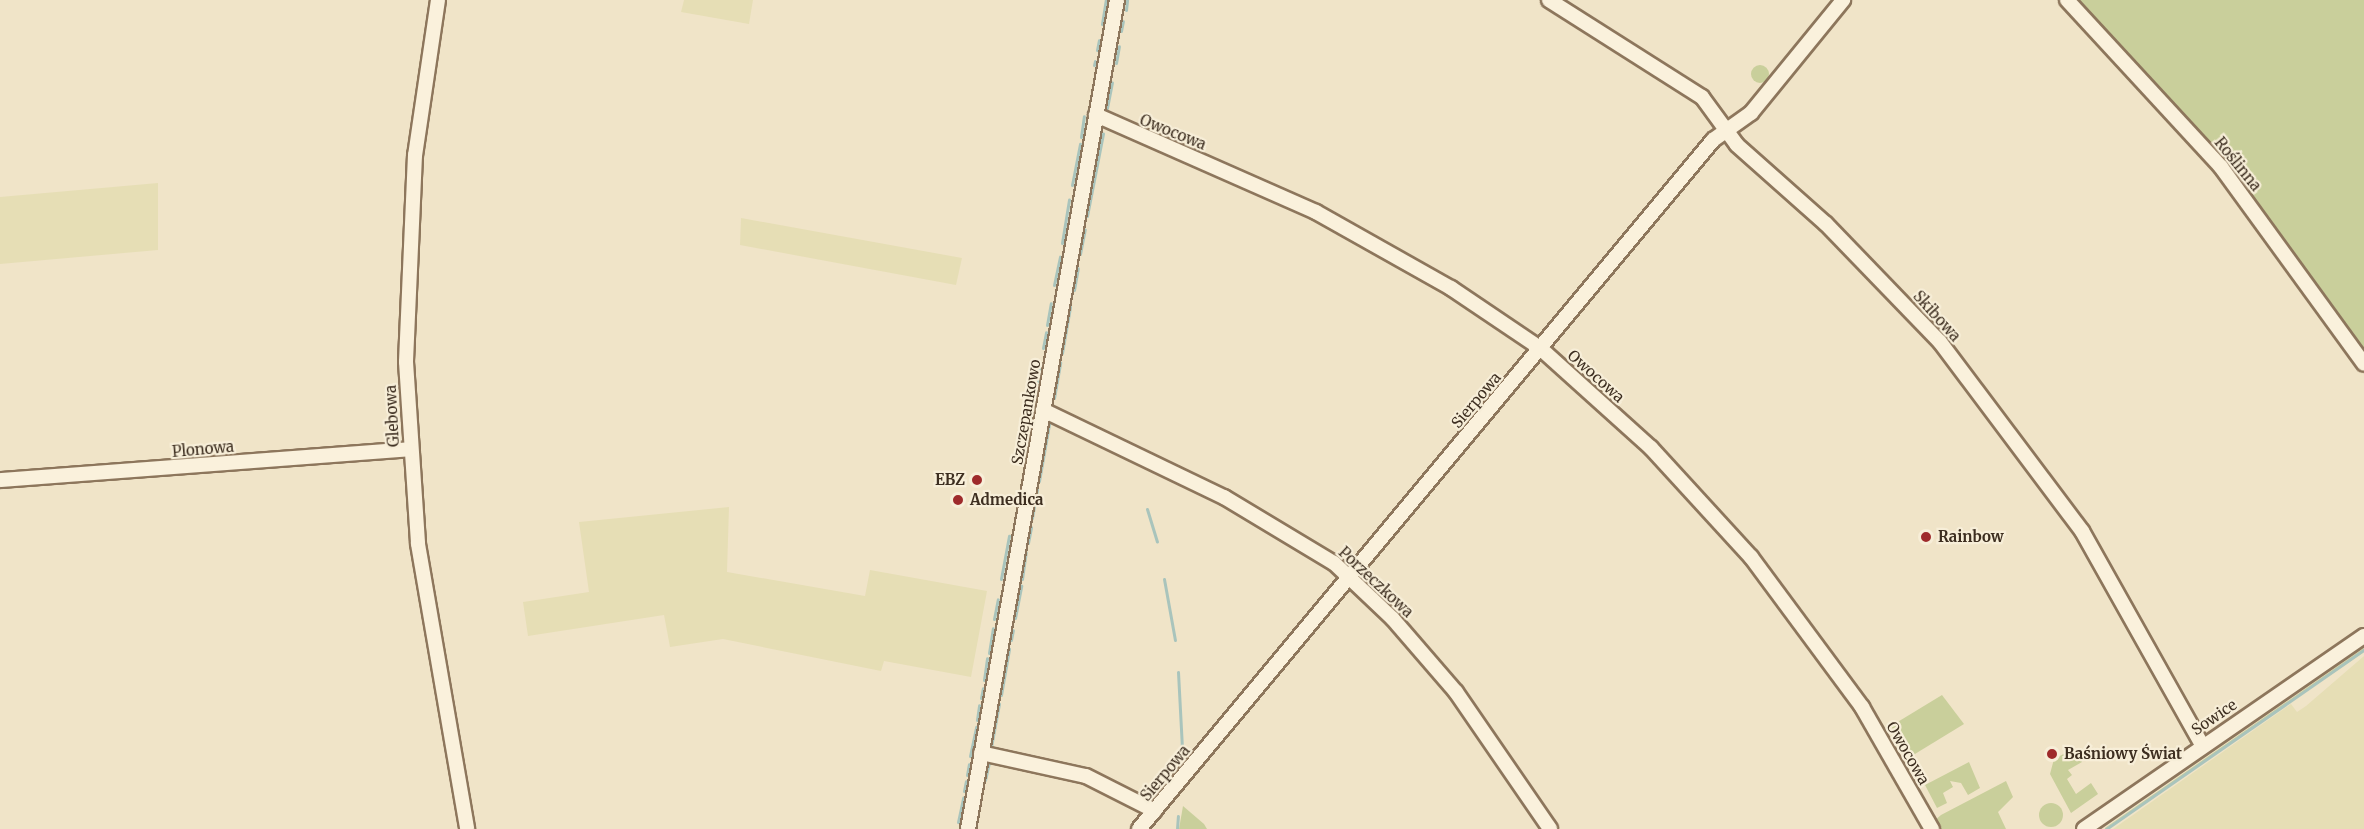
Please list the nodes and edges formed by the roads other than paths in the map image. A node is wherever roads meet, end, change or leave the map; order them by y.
1 (438, 0) edge
2 (1117, 0) edge
3 (1549, 0) edge
4 (1843, 0) edge
5 (2067, 0) edge
6 (1096, 115) junction
7 (1725, 130) junction
8 (1540, 348) junction
9 (2364, 364) edge
10 (1043, 410) junction
11 (409, 449) junction
12 (0, 480) edge
13 (1351, 577) junction
14 (2364, 636) edge
15 (2202, 745) junction
16 (981, 753) junction
17 (1155, 810) junction
18 (467, 829) edge
19 (968, 829) edge
20 (1139, 829) edge
21 (1550, 829) edge
22 (1932, 829) edge
23 (2084, 829) edge

1 - 11 street, Glebowa
2 - 6 street, Szczepankowo
3 - 7 street, Skibowa
4 - 7 street, Sierpowa
5 - 9 street, Roślinna
6 - 8 street, Owocowa
6 - 10 street, Szczepankowo
7 - 8 street, Sierpowa
7 - 15 street, Skibowa
8 - 13 street, Sierpowa
8 - 22 street, Owocowa
10 - 13 street, Porzeczkowa
10 - 16 street, Szczepankowo
11 - 12 street, Plonowa
11 - 18 street, Glebowa
13 - 17 street, Sierpowa
13 - 21 street, Porzeczkowa
14 - 15 street, Sowice
15 - 23 street, Sowice
16 - 17 street
16 - 19 street, Szczepankowo
17 - 20 street, Sierpowa

